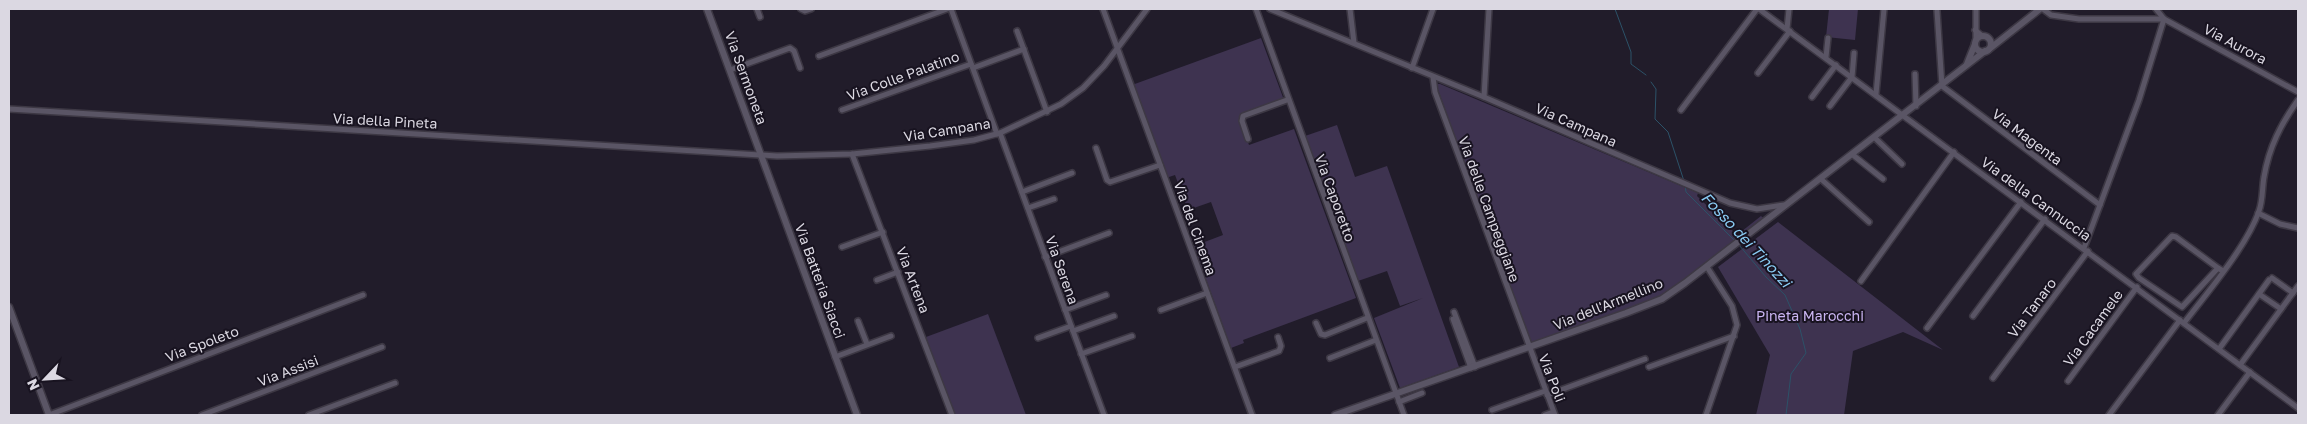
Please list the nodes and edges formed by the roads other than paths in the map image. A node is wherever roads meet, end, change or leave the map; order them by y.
1 (707, 9) edge
2 (757, 9) edge
3 (802, 9) edge
4 (811, 9) edge
5 (947, 9) edge
6 (951, 9) edge
7 (1103, 9) edge
8 (1146, 9) edge
9 (1256, 9) edge
10 (1270, 9) edge
11 (1350, 9) edge
12 (1432, 9) edge
13 (1489, 9) edge
14 (1758, 9) edge
15 (1789, 9) edge
16 (1884, 9) edge
17 (1976, 9) edge
18 (2041, 9) edge
19 (2156, 9) edge
20 (1937, 11) dead end
21 (760, 17) dead end
22 (2164, 19) junction
23 (1788, 30) junction
24 (1975, 30) junction
25 (1017, 31) dead end
26 (2008, 35) junction
27 (1985, 37) junction
28 (1828, 38) dead end
29 (1975, 42) junction
30 (1354, 43) junction
31 (1117, 48) junction
32 (1024, 49) junction
33 (1986, 51) junction
34 (1854, 53) dead end
35 (819, 56) dead end
36 (1826, 57) junction
37 (1836, 65) junction
38 (1966, 65) junction
39 (972, 66) junction
40 (800, 68) dead end
41 (1412, 68) junction
42 (730, 70) junction
43 (1758, 73) dead end
44 (1915, 74) dead end
45 (1433, 77) junction
46 (1852, 77) junction
47 (1942, 86) junction
48 (2298, 92) edge
49 (1876, 94) junction
50 (1484, 97) junction
51 (1812, 97) dead end
52 (1287, 100) junction
53 (2298, 100) edge
54 (1830, 106) dead end
55 (1916, 106) junction
56 (9, 110) edge
57 (842, 110) dead end
58 (1681, 110) dead end
59 (1046, 112) junction
60 (1904, 115) junction
61 (999, 134) junction
62 (1875, 138) junction
63 (1248, 139) dead end
64 (1096, 148) dead end
65 (1954, 152) junction
66 (852, 154) junction
67 (760, 155) junction
68 (1853, 155) junction
69 (1902, 164) dead end
70 (1160, 165) junction
71 (1072, 173) dead end
72 (1883, 179) dead end
73 (1821, 180) junction
74 (1022, 192) junction
75 (1054, 199) dead end
76 (1791, 202) junction
77 (2021, 202) junction
78 (2100, 205) junction
79 (1028, 208) junction
80 (2258, 213) junction
81 (2045, 219) junction
82 (1869, 222) dead end
83 (2298, 228) edge
84 (883, 232) junction
85 (1109, 233) dead end
86 (842, 247) dead end
87 (2086, 250) junction
88 (1045, 257) junction
89 (1707, 267) junction
90 (2220, 270) junction
91 (898, 272) junction
92 (877, 280) dead end
93 (1861, 281) dead end
94 (2137, 288) junction
95 (2297, 289) edge
96 (1207, 293) junction
97 (2259, 294) junction
98 (363, 295) dead end
99 (1106, 295) dead end
100 (9, 307) edge
101 (2281, 309) junction
102 (1065, 310) junction
103 (1161, 310) dead end
104 (1454, 312) dead end
105 (1114, 316) dead end
106 (1974, 316) dead end
107 (1368, 318) junction
108 (1453, 319) dead end
109 (858, 321) dead end
110 (2182, 322) junction
111 (1316, 323) dead end
112 (1072, 328) junction
113 (1927, 328) dead end
114 (891, 336) dead end
115 (1132, 336) dead end
116 (1734, 336) junction
117 (1278, 337) dead end
118 (1038, 338) dead end
119 (1376, 340) junction
120 (867, 344) junction
121 (382, 347) dead end
122 (1529, 348) junction
123 (2219, 349) junction
124 (1081, 354) junction
125 (835, 357) junction
126 (1330, 358) dead end
127 (1645, 359) dead end
128 (2240, 365) junction
129 (1235, 367) junction
130 (1473, 368) junction
131 (1649, 368) dead end
132 (2250, 372) junction
133 (1993, 378) dead end
134 (2068, 381) dead end
135 (395, 383) dead end
136 (1422, 393) dead end
137 (1546, 393) junction
138 (1396, 395) junction
139 (1399, 402) junction
140 (2298, 408) edge
141 (1492, 410) dead end
142 (1554, 414) edge
143 (49, 415) edge
144 (202, 415) edge
145 (309, 415) edge
146 (857, 415) edge
147 (952, 415) edge
148 (1104, 415) edge
149 (1252, 415) edge
150 (1335, 415) edge
151 (1404, 415) edge
152 (1545, 415) edge
153 (1706, 415) edge
154 (2109, 415) edge
155 (2218, 415) edge

1 - 42 street, Via Sermoneta
2 - 21 street
3 - 4 street
5 - 35 street
6 - 39 street, Via Serena
7 - 31 street, Via del Cinema
8 - 31 street, Via Campana
9 - 52 street, Via Caporetto
10 - 30 street, Via Campana
11 - 30 street
12 - 41 street
13 - 50 street
14 - 23 street, Via della Cannuccia
14 - 58 street
15 - 23 street
16 - 49 street
17 - 24 street
18 - 22 street, Via Aurora
18 - 26 street, Via dell'Armellino
19 - 22 street
20 - 47 street
22 - 48 street, Via Aurora
22 - 78 street
23 - 36 street, Via della Cannuccia
23 - 43 street
24 - 27 street
24 - 29 street
25 - 32 street
26 - 27 street
26 - 33 street, Via dell'Armellino
27 - 29 street
27 - 33 street
28 - 36 street
29 - 33 street
29 - 38 street
30 - 41 street, Via Campana
31 - 59 street, Via Campana
31 - 70 street, Via del Cinema
32 - 39 street, Via Colle Palatino
32 - 59 street
33 - 38 street, Via dell'Armellino
34 - 46 street
36 - 37 street, Via della Cannuccia
37 - 46 street, Via della Cannuccia
37 - 51 street
38 - 47 street, Via dell'Armellino
39 - 57 street, Via Colle Palatino
39 - 61 street, Via Serena
40 - 42 street
41 - 45 street, Via Campana
42 - 67 street, Via Sermoneta
44 - 55 street
45 - 50 street, Via Campana
45 - 122 street, Via delle Campeggiane
46 - 49 street, Via della Cannuccia
46 - 54 street
47 - 55 street, Via dell'Armellino
47 - 78 street, Via Magenta
49 - 60 street, Via della Cannuccia
50 - 76 street, Via Campana
52 - 63 street
52 - 107 street, Via Caporetto
53 - 80 street
55 - 60 street, Via dell'Armellino
56 - 67 street, Via della Pineta
59 - 61 street, Via Campana
60 - 62 street, Via dell'Armellino
60 - 65 street, Via della Cannuccia
61 - 66 street, Via Campana
61 - 74 street, Via Serena
62 - 68 street, Via dell'Armellino
62 - 69 street
64 - 70 street
65 - 77 street, Via della Cannuccia
65 - 93 street
66 - 67 street, Via Campana
66 - 84 street, Via Artena
67 - 125 street, Via Batteria Siacci
68 - 72 street
68 - 73 street, Via dell'Armellino
70 - 96 street, Via del Cinema
71 - 74 street
73 - 76 street, Via dell'Armellino
73 - 82 street
74 - 79 street, Via Serena
75 - 79 street
76 - 89 street, Via dell'Armellino
77 - 81 street, Via della Cannuccia
77 - 113 street
78 - 87 street
79 - 88 street, Via Serena
80 - 83 street
80 - 90 street
81 - 87 street, Via della Cannuccia
81 - 106 street
84 - 86 street
84 - 91 street, Via Artena
85 - 88 street
87 - 94 street, Via della Cannuccia
87 - 133 street, Via Tanaro
88 - 102 street, Via Serena
89 - 116 street
89 - 122 street, Via dell'Armellino
90 - 90 street
90 - 110 street
91 - 92 street
91 - 147 street, Via Artena
94 - 110 street, Via della Cannuccia
94 - 134 street, Via Cacamele
95 - 97 street
95 - 101 street
96 - 103 street
96 - 129 street, Via del Cinema
97 - 101 street
97 - 123 street
98 - 143 street, Via Spoleto
99 - 102 street
100 - 143 street
101 - 128 street
102 - 112 street, Via Serena
104 - 130 street
105 - 112 street
107 - 111 street
107 - 119 street, Via Caporetto
108 - 130 street
109 - 120 street
110 - 123 street, Via della Cannuccia
110 - 154 street
112 - 118 street
112 - 124 street, Via Serena
114 - 120 street
115 - 124 street
116 - 131 street
116 - 153 street
117 - 129 street
119 - 126 street
119 - 138 street, Via Caporetto
120 - 125 street
121 - 144 street, Via Assisi
122 - 130 street, Via dell'Armellino
122 - 137 street, Via Poli
123 - 128 street, Via della Cannuccia
124 - 148 street, Via Serena
125 - 146 street, Via Batteria Siacci
127 - 137 street
128 - 132 street, Via della Cannuccia
129 - 149 street, Via del Cinema
130 - 138 street, Via dell'Armellino
132 - 140 street, Via della Cannuccia
132 - 155 street
135 - 145 street
136 - 139 street
137 - 141 street
137 - 142 street, Via Poli
138 - 139 street, Via Caporetto
138 - 150 street, Via dell'Armellino
139 - 151 street, Via Caporetto
142 - 152 street

